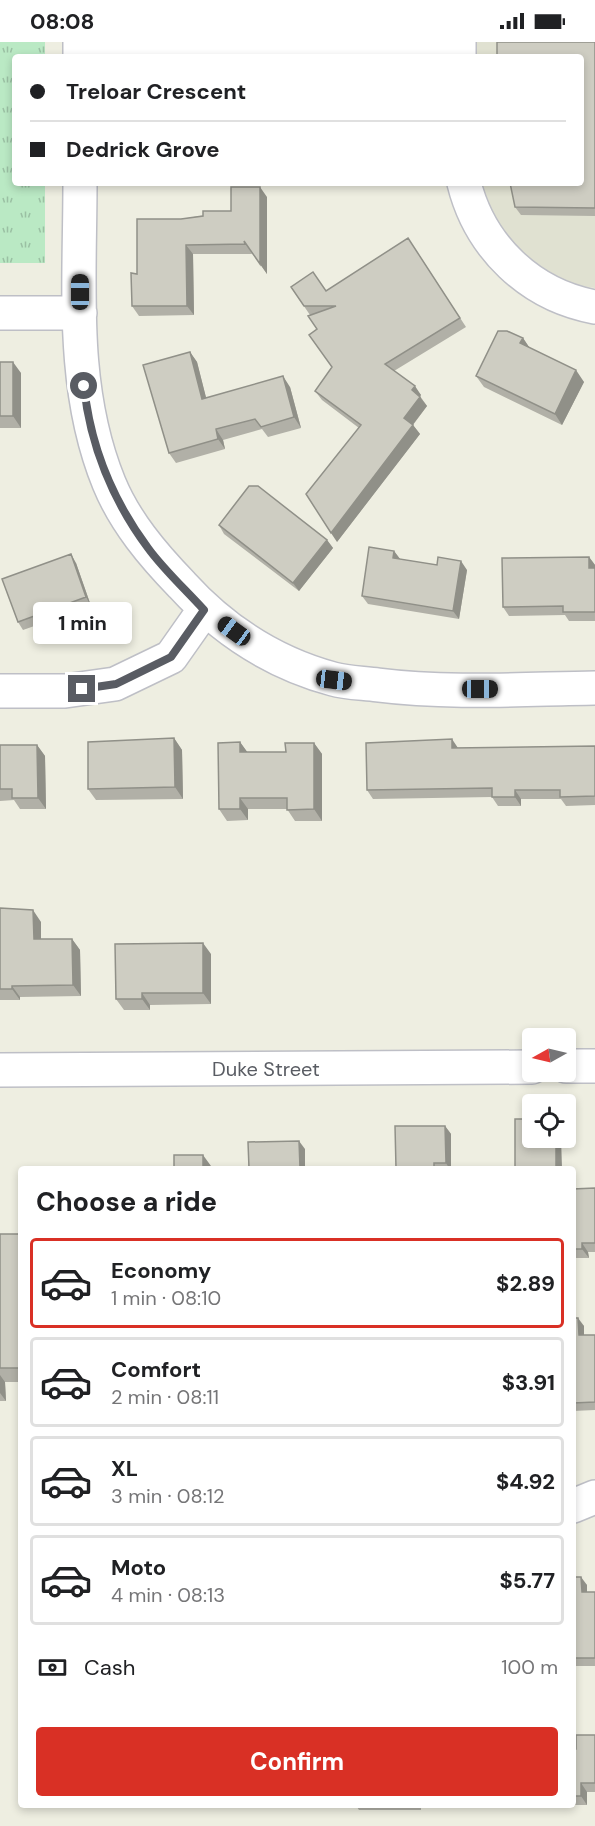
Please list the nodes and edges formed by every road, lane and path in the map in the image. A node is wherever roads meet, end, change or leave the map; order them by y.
1 (80, 50) edge
2 (459, 50) edge
3 (80, 186) edge
4 (465, 186) edge
5 (595, 307) edge
6 (0, 313) edge
7 (80, 314) junction
8 (204, 610) junction
9 (595, 688) edge
10 (0, 691) edge
11 (576, 1066) edge
12 (595, 1066) edge
13 (522, 1067) edge
14 (0, 1070) edge
15 (595, 1497) edge
16 (576, 1505) edge

1 - 2 lane
3 - 7 street
4 - 5 street
6 - 7 street
7 - 8 street
8 - 9 street
8 - 10 street
11 - 12 street
13 - 14 street, Duke Street
15 - 16 street

